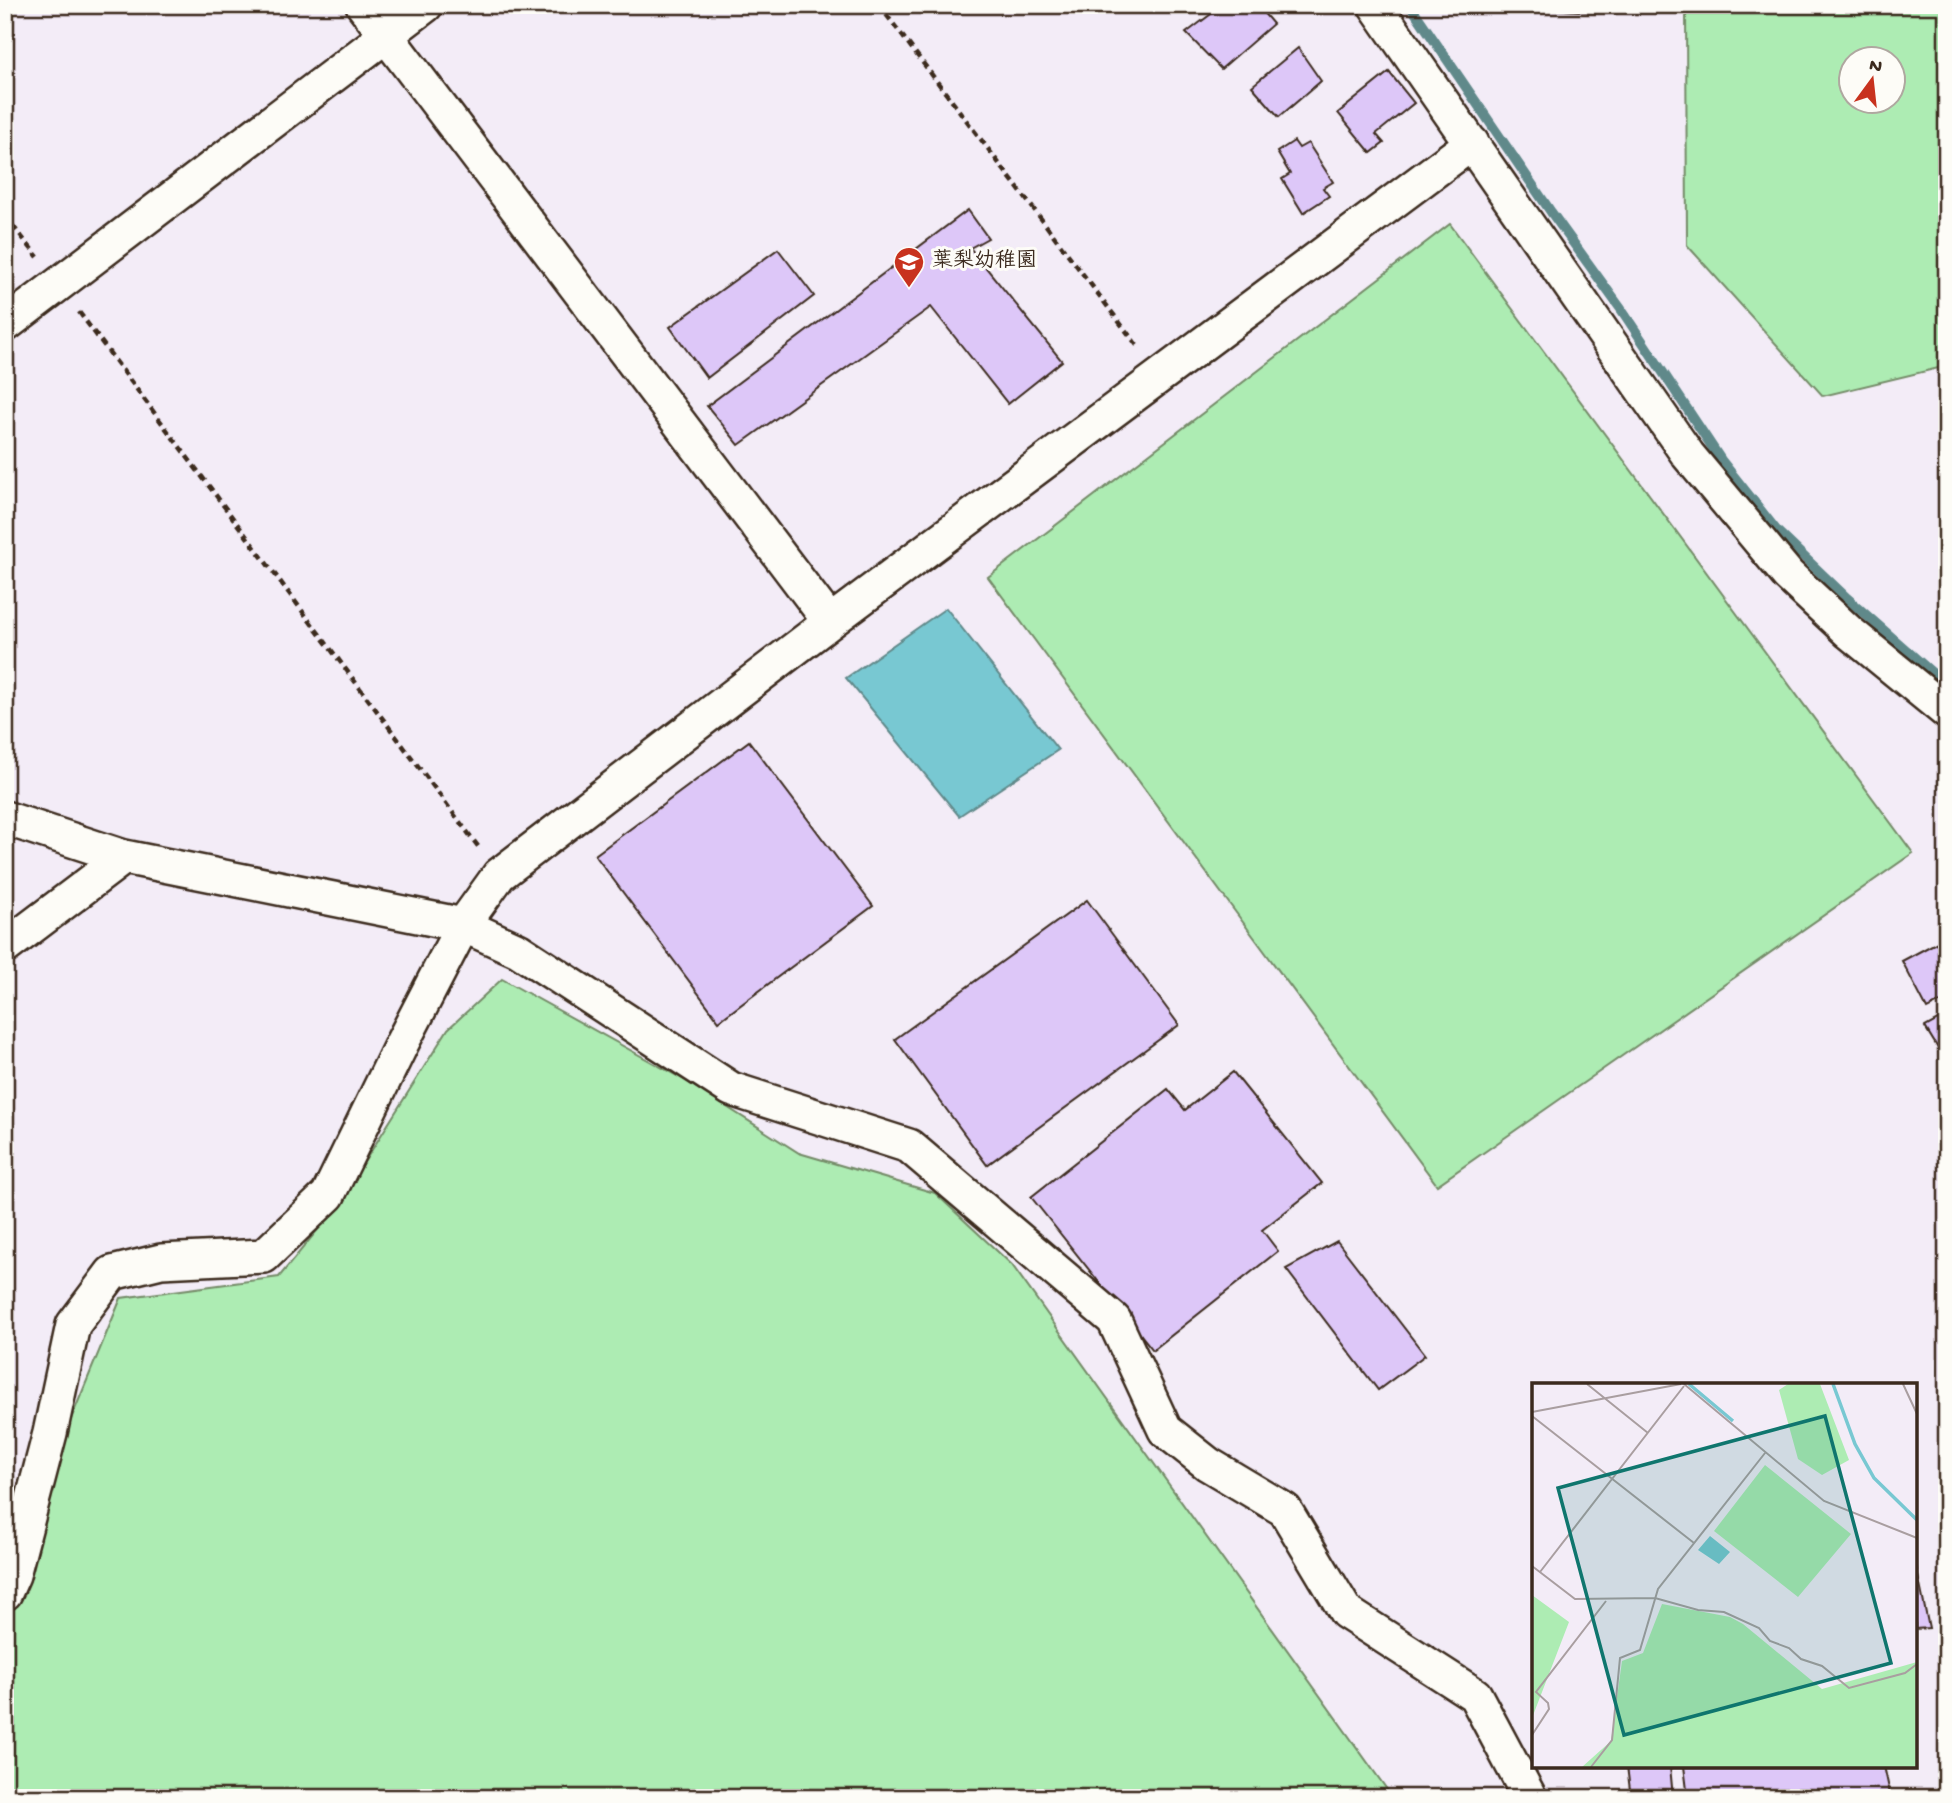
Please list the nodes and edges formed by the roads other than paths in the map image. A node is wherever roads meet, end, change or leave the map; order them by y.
1 (363, 5) edge
2 (426, 5) edge
3 (1375, 5) edge
4 (386, 35) junction
5 (1472, 143) junction
6 (5, 325) edge
7 (830, 622) junction
8 (1947, 712) edge
9 (5, 818) edge
10 (124, 857) junction
11 (463, 925) junction
12 (5, 947) edge
13 (5, 1592) edge
14 (1530, 1798) edge

1 - 4 street
2 - 4 street
3 - 5 street
4 - 6 street
4 - 7 street
5 - 7 street
5 - 8 street
7 - 11 street
9 - 10 street
10 - 11 street
10 - 12 street
11 - 13 street
11 - 14 street

